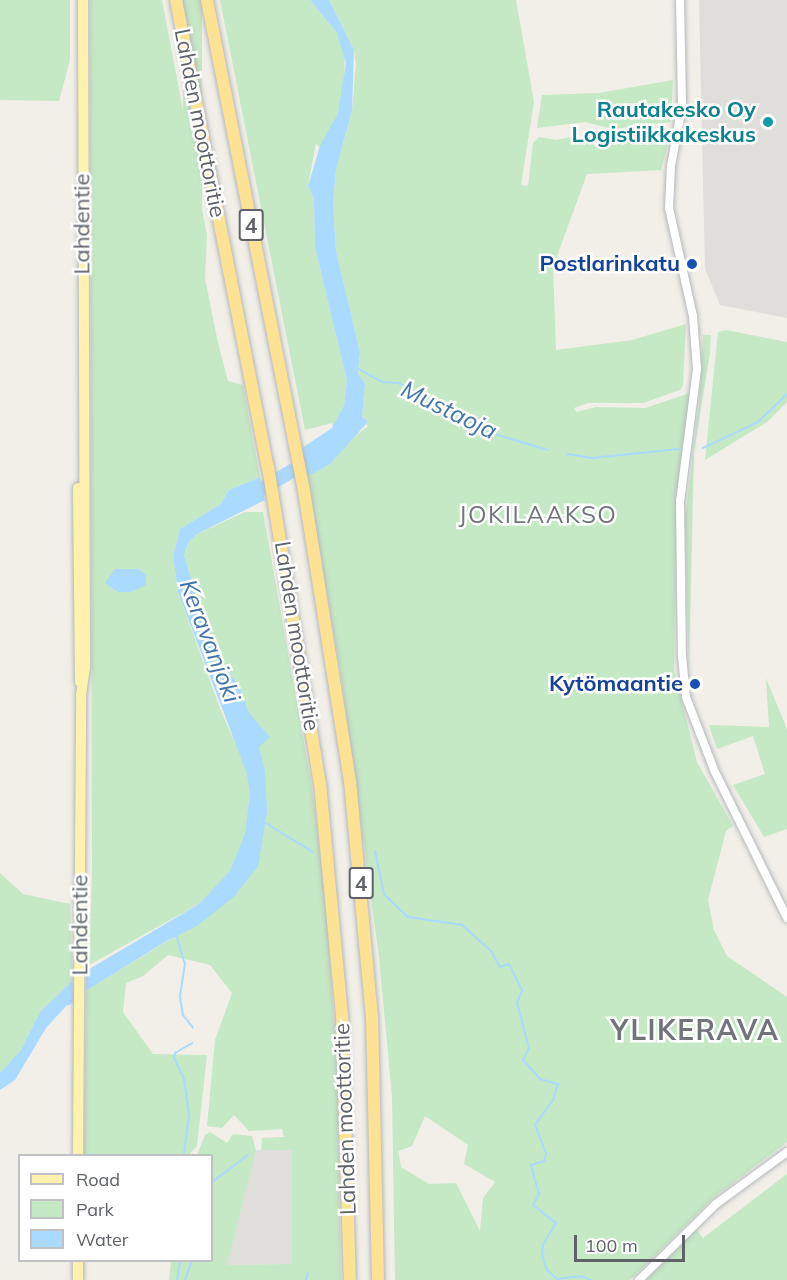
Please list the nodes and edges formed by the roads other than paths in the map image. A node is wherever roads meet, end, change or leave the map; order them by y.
1 (83, 0) edge
2 (176, 0) edge
3 (207, 0) edge
4 (680, 0) edge
5 (787, 918) edge
6 (787, 1152) edge
7 (78, 1154) edge
8 (78, 1262) edge
9 (78, 1280) edge
10 (350, 1280) edge
11 (378, 1280) edge
12 (639, 1280) edge

1 - 7 main road, Lahdentie
2 - 10 highway, Lahden moottoritie / 4
3 - 11 highway, Lahden moottoritie / 4
4 - 5 street
6 - 12 street
8 - 9 main road

